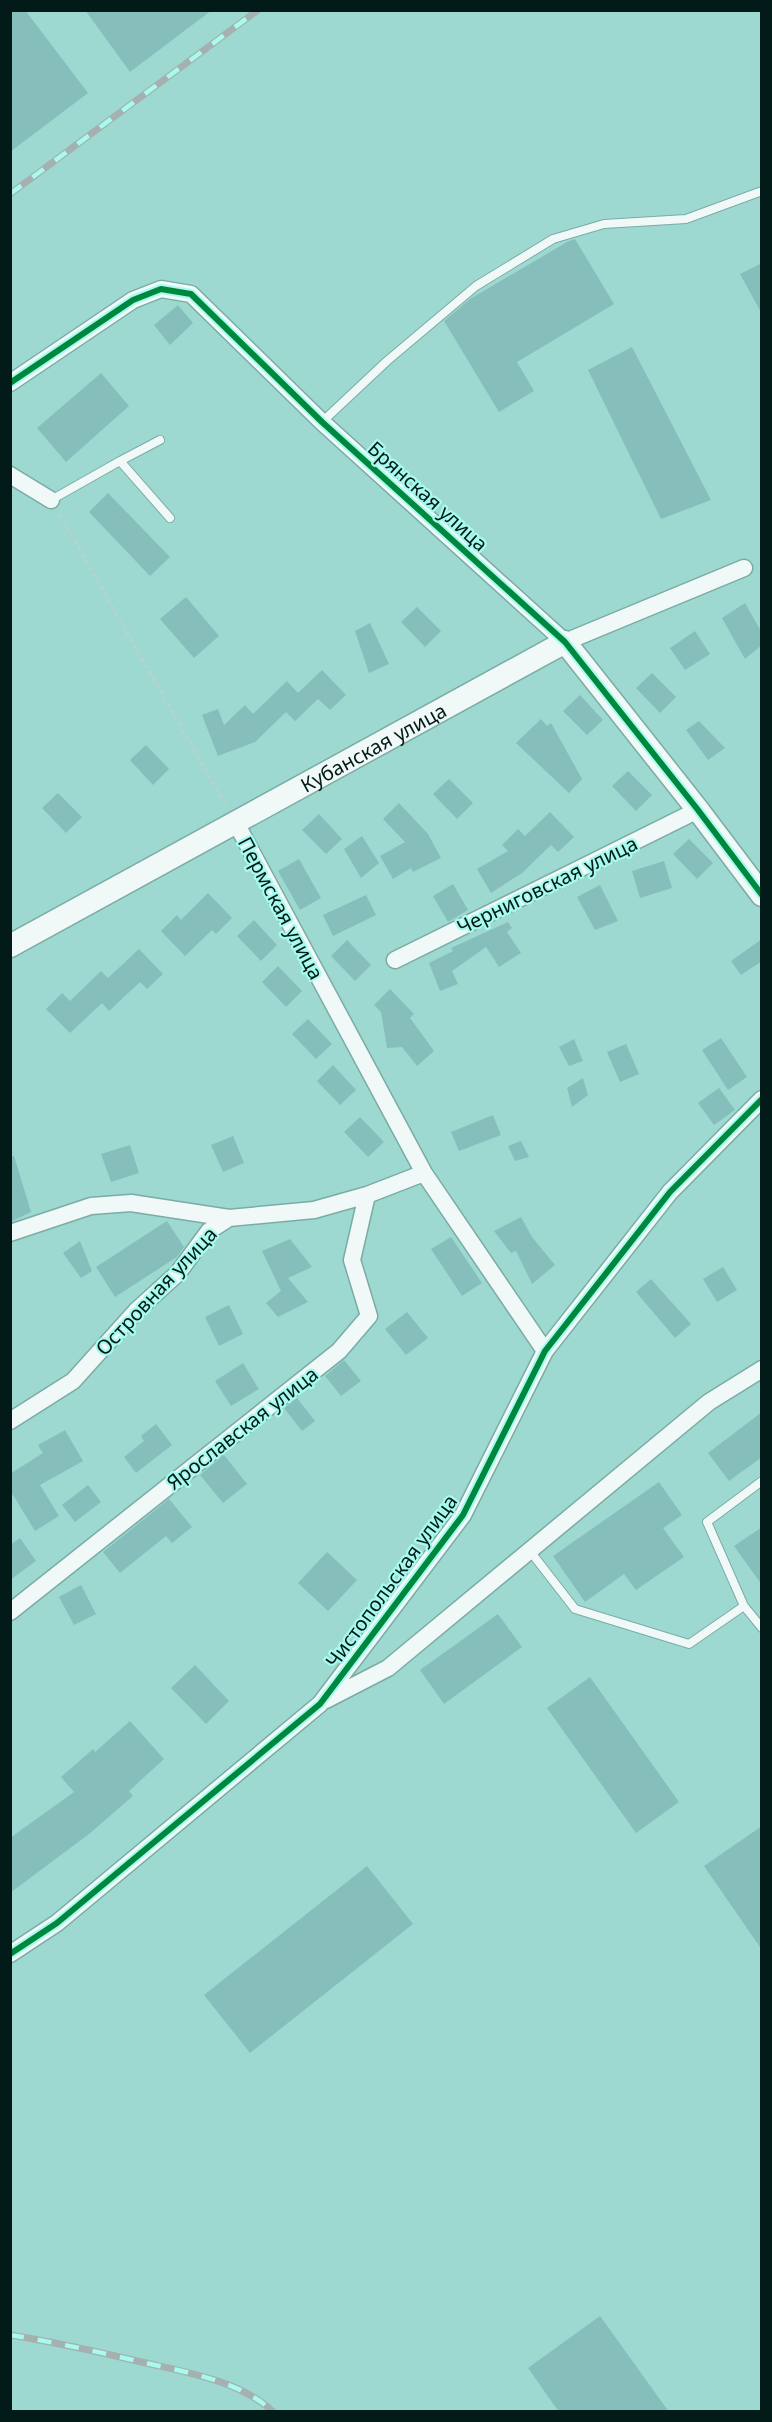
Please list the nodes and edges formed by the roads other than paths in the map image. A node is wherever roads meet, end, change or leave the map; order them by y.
1 (762, 191) edge
2 (10, 383) edge
3 (322, 422) junction
4 (159, 440) dead end
5 (120, 461) junction
6 (10, 475) edge
7 (51, 500) joint
8 (170, 518) dead end
9 (744, 568) dead end
10 (565, 642) junction
11 (698, 810) junction
12 (236, 823) junction
13 (762, 895) edge
14 (10, 946) edge
15 (395, 960) dead end
16 (762, 1100) edge
17 (423, 1173) junction
18 (367, 1195) junction
19 (229, 1218) junction
20 (10, 1233) edge
21 (545, 1351) junction
22 (762, 1369) edge
23 (10, 1421) edge
24 (762, 1481) edge
25 (530, 1551) junction
26 (744, 1606) junction
27 (10, 1611) edge
28 (762, 1628) edge
29 (320, 1704) junction
30 (10, 1954) edge

1 - 3 lane
2 - 3 street, Брянская улица
3 - 10 street, Брянская улица
4 - 5 lane
5 - 7 lane
5 - 8 lane
6 - 7 street
9 - 10 street, Кубанская улица
10 - 11 street, Брянская улица
10 - 12 street, Кубанская улица
11 - 13 street, Брянская улица
11 - 15 street, Черниговская улица
12 - 14 street, Кубанская улица
12 - 17 street, Пермская улица
16 - 21 street, Чистопольская улица
17 - 18 street, Островная улица
17 - 21 street, Пермская улица
18 - 19 street, Островная улица
18 - 27 street, Ярославская улица
19 - 20 street
19 - 23 street, Островная улица
21 - 29 street, Чистопольская улица
22 - 25 street
24 - 26 lane
25 - 26 lane
25 - 29 street
26 - 28 lane
29 - 30 street, Чистопольская улица

